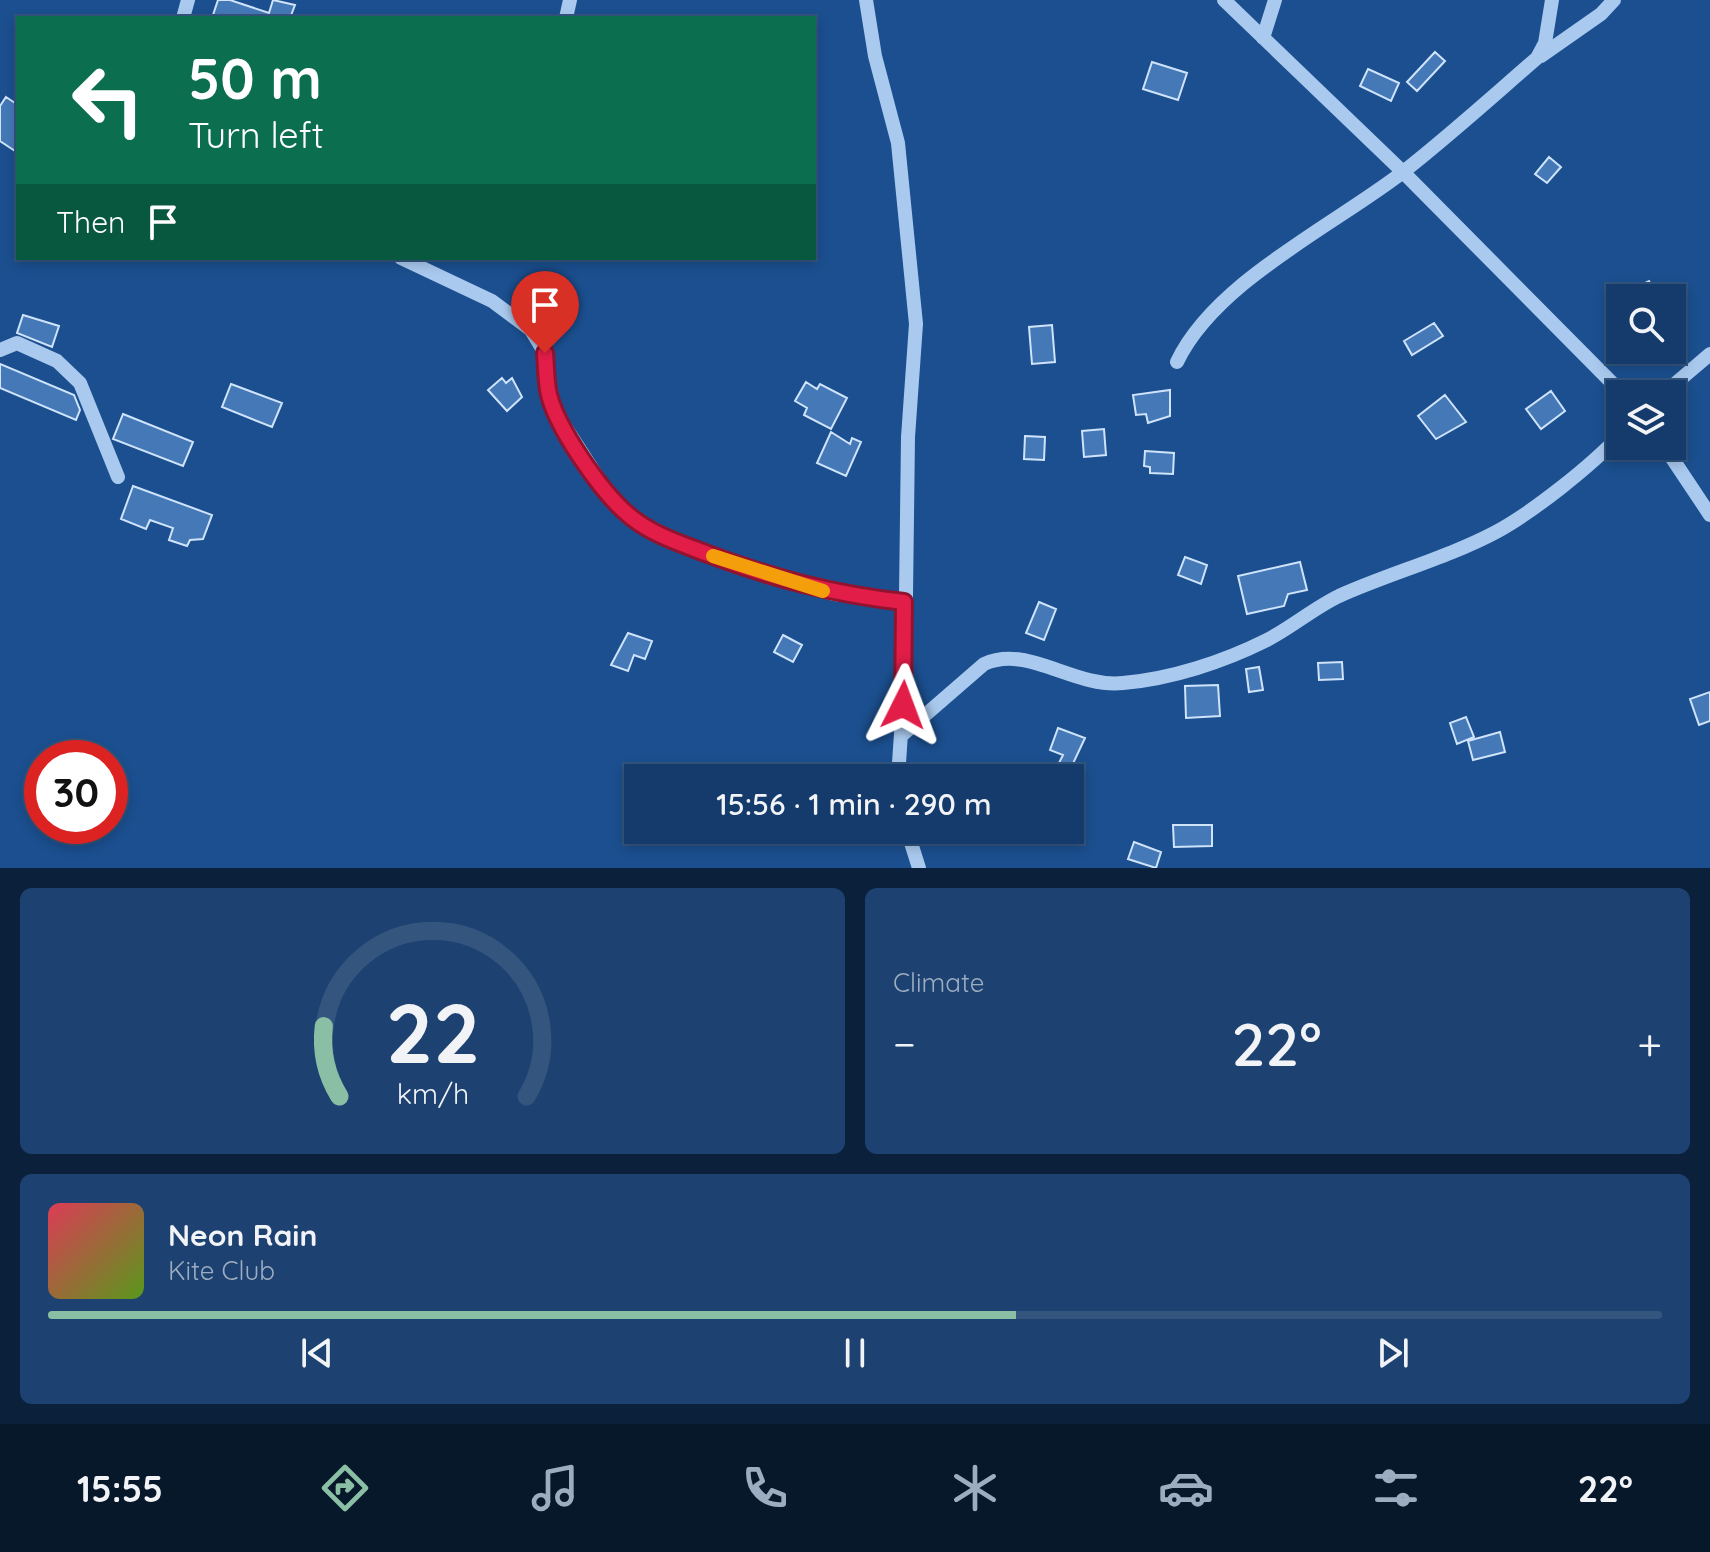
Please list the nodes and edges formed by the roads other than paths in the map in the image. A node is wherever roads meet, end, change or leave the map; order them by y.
1 (866, 0) edge
2 (1224, 0) edge
3 (1275, 0) edge
4 (1552, 0) edge
5 (1614, 0) edge
6 (1263, 38) junction
7 (1537, 58) junction
8 (1403, 172) junction
9 (405, 260) edge
10 (0, 350) edge
11 (1710, 354) edge
12 (1177, 362) dead end
13 (1609, 380) edge
14 (1679, 380) edge
15 (1606, 447) edge
16 (1673, 460) edge
17 (118, 477) dead end
18 (1710, 515) edge
19 (904, 602) junction
20 (901, 736) junction
21 (899, 764) edge
22 (911, 844) edge
23 (919, 868) edge

1 - 19 street
2 - 6 street
3 - 6 street
4 - 7 street
5 - 7 street
6 - 8 street
7 - 8 street
8 - 12 street
8 - 13 street
9 - 19 street
10 - 17 street
11 - 14 street
15 - 20 street
16 - 18 street
19 - 20 street
20 - 21 street
22 - 23 street

